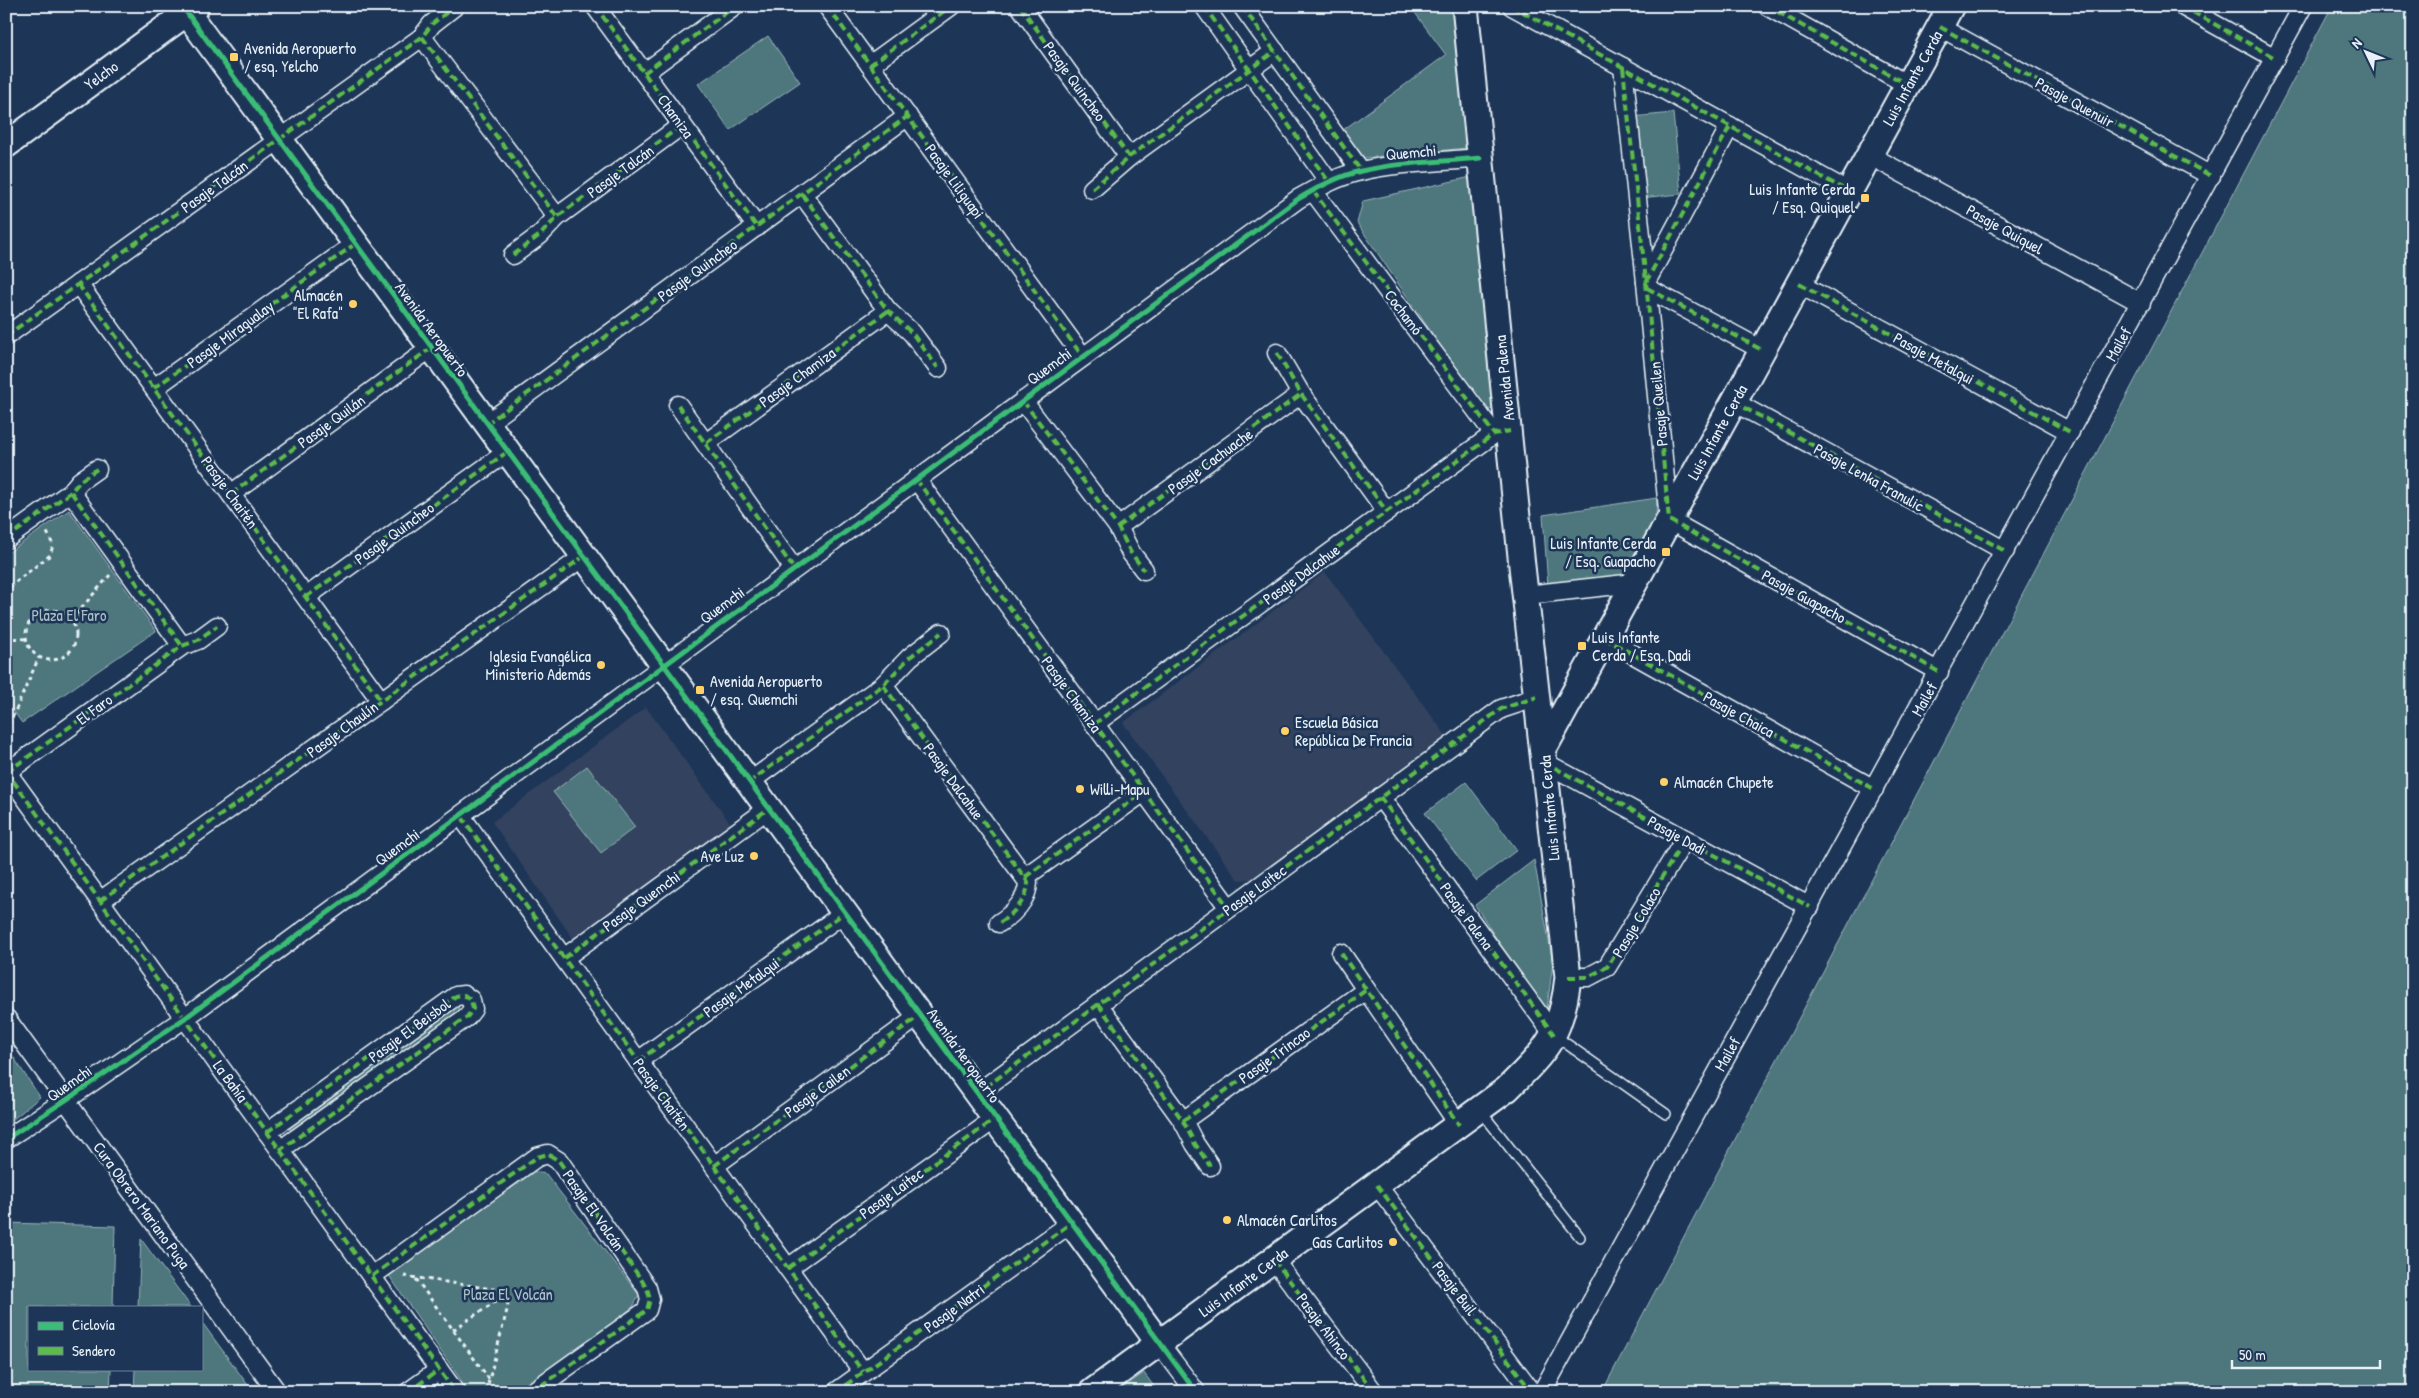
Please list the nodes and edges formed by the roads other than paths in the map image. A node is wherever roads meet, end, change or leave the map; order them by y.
1 (455, 6) edge
2 (595, 6) edge
3 (735, 6) edge
4 (827, 6) edge
5 (951, 6) edge
6 (1020, 6) edge
7 (1204, 6) edge
8 (1242, 6) edge
9 (1465, 6) edge
10 (1512, 6) edge
11 (2182, 6) edge
12 (2303, 6) edge
13 (1773, 8) edge
14 (188, 9) edge
15 (1946, 17) edge
16 (422, 36) junction
17 (1274, 51) junction
18 (2275, 58) junction
19 (870, 65) junction
20 (1622, 67) junction
21 (1250, 69) junction
22 (644, 73) junction
23 (1908, 85) junction
24 (908, 116) junction
25 (682, 125) junction
26 (1730, 126) junction
27 (279, 139) junction
28 (7, 141) edge
29 (1869, 155) junction
30 (1129, 156) junction
31 (1480, 158) junction
32 (1361, 171) junction
33 (2211, 176) junction
34 (1329, 182) junction
35 (1092, 189) dead end
36 (1313, 191) junction
37 (1849, 192) junction
38 (802, 194) junction
39 (557, 217) junction
40 (757, 227) junction
41 (355, 244) junction
42 (513, 256) dead end
43 (78, 284) junction
44 (1799, 284) junction
45 (1646, 285) junction
46 (2141, 303) junction
47 (888, 311) junction
48 (6, 336) edge
49 (431, 348) junction
50 (1762, 350) junction
51 (1277, 353) dead end
52 (1084, 357) junction
53 (938, 368) dead end
54 (154, 388) junction
55 (1302, 394) junction
56 (1022, 401) junction
57 (1734, 402) junction
58 (678, 405) dead end
59 (486, 424) junction
60 (2070, 432) junction
61 (1502, 433) junction
62 (706, 443) junction
63 (507, 452) junction
64 (97, 469) dead end
65 (916, 479) junction
66 (71, 492) junction
67 (231, 494) junction
68 (1387, 512) junction
69 (1668, 520) junction
70 (1118, 527) junction
71 (6, 539) edge
72 (2005, 552) junction
73 (583, 557) junction
74 (794, 569) junction
75 (1144, 570) dead end
76 (1635, 582) junction
77 (1526, 595) junction
78 (306, 597) junction
79 (217, 626) dead end
80 (941, 633) dead end
81 (1604, 638) junction
82 (182, 646) junction
83 (662, 666) junction
84 (1939, 672) junction
85 (883, 685) junction
86 (1537, 697) junction
87 (381, 701) junction
88 (1094, 724) junction
89 (1543, 756) junction
90 (7, 771) edge
91 (748, 783) junction
92 (1874, 789) junction
93 (1144, 792) junction
94 (1380, 798) junction
95 (768, 809) junction
96 (461, 816) junction
97 (1685, 839) junction
98 (1025, 878) junction
99 (100, 901) junction
100 (1810, 907) junction
101 (1229, 908) junction
102 (844, 913) junction
103 (999, 923) dead end
104 (1341, 953) dead end
105 (564, 958) junction
106 (1568, 976) junction
107 (1366, 990) junction
108 (1098, 1004) junction
109 (919, 1016) junction
110 (6, 1018) edge
111 (184, 1018) junction
112 (1554, 1035) junction
113 (638, 1061) junction
114 (976, 1094) junction
115 (66, 1100) junction
116 (1480, 1110) junction
117 (1666, 1114) dead end
118 (995, 1119) junction
119 (1183, 1121) junction
120 (1459, 1125) junction
121 (267, 1132) junction
122 (6, 1139) edge
123 (280, 1150) junction
124 (714, 1166) junction
125 (1210, 1166) dead end
126 (1377, 1184) junction
127 (1071, 1223) junction
128 (1580, 1236) dead end
129 (1274, 1260) junction
130 (788, 1268) junction
131 (374, 1274) junction
132 (1159, 1343) junction
133 (439, 1370) junction
134 (863, 1372) junction
135 (277, 1392) edge
136 (408, 1392) edge
137 (455, 1392) edge
138 (532, 1392) edge
139 (836, 1392) edge
140 (1092, 1392) edge
141 (1196, 1392) edge
142 (1374, 1392) edge
143 (1532, 1392) edge
144 (1542, 1392) edge

1 - 16 street, Pasaje Talcán
2 - 22 street, Chamiza
3 - 22 street
4 - 19 street, Pasaje Liliguapi
5 - 19 street
6 - 30 street, Pasaje Quincheo
7 - 21 street
8 - 17 street
9 - 31 street, Avenida Palena
10 - 20 street
11 - 18 street
12 - 18 street, Mailef
13 - 23 street
14 - 27 street, Avenida Aeropuerto
14 - 28 street, Yelcho
15 - 23 street, Luis Infante Cerda
15 - 33 street, Pasaje Quenuir
16 - 27 street, Pasaje Talcán
16 - 39 street
17 - 21 street
17 - 32 street
18 - 33 street, Mailef
19 - 24 street, Pasaje Liliguapi
20 - 26 street
20 - 45 street, Pasaje Queilen
21 - 30 street
21 - 34 street
22 - 25 street, Chamiza
23 - 29 street, Luis Infante Cerda
24 - 38 street, Pasaje Quincheo
24 - 52 street, Pasaje Liliguapi
25 - 39 street, Pasaje Talcán
25 - 40 street, Chamiza
26 - 37 street
26 - 45 street
27 - 41 street, Avenida Aeropuerto
27 - 43 street, Pasaje Talcán
29 - 37 street, Luis Infante Cerda
29 - 46 street, Pasaje Quiquel
30 - 35 street
31 - 32 street, Quemchi
31 - 61 street, Avenida Palena
32 - 34 street, Quemchi
33 - 46 street, Mailef
34 - 36 street, Quemchi
36 - 52 street, Quemchi
36 - 61 street, Cochamó
37 - 44 street, Luis Infante Cerda
38 - 40 street, Pasaje Quincheo
38 - 47 street
39 - 42 street, Pasaje Talcán
40 - 59 street, Pasaje Quincheo
41 - 49 street, Avenida Aeropuerto
41 - 54 street, Pasaje Miragualay
43 - 48 street, Pasaje Talcán
43 - 54 street, Pasaje Chaitén
44 - 50 street, Luis Infante Cerda
44 - 60 street, Pasaje Metalqui
45 - 50 street
45 - 69 street, Pasaje Queilen
46 - 60 street, Mailef
47 - 53 street
47 - 62 street, Pasaje Chamiza
49 - 59 street, Avenida Aeropuerto
49 - 67 street, Pasaje Quilán
50 - 57 street, Luis Infante Cerda
51 - 55 street
52 - 56 street, Quemchi
54 - 67 street, Pasaje Chaitén
55 - 68 street
55 - 70 street, Pasaje Cachuache
56 - 65 street, Quemchi
56 - 70 street
57 - 69 street, Luis Infante Cerda
57 - 72 street, Pasaje Lenka Franulic
58 - 62 street
59 - 63 street, Avenida Aeropuerto
60 - 72 street, Mailef
61 - 68 street, Pasaje Dalcahue
61 - 77 street, Avenida Palena
62 - 74 street
63 - 73 street, Avenida Aeropuerto
63 - 78 street, Pasaje Quincheo
64 - 66 street
65 - 74 street, Quemchi
65 - 88 street, Pasaje Chamiza
66 - 71 street
66 - 82 street
67 - 78 street, Pasaje Chaitén
68 - 88 street, Pasaje Dalcahue
69 - 76 street, Luis Infante Cerda
69 - 84 street, Pasaje Guapacho
70 - 75 street
72 - 84 street, Mailef
73 - 83 street, Avenida Aeropuerto
73 - 87 street, Pasaje Chaulín
74 - 83 street, Quemchi
76 - 77 street
76 - 81 street, Luis Infante Cerda
77 - 86 street, Avenida Palena
78 - 87 street, Pasaje Chaitén
79 - 82 street, El Faro
80 - 85 street
81 - 89 street, Luis Infante Cerda
81 - 92 street, Pasaje Chaica
82 - 90 street, El Faro
83 - 91 street, Avenida Aeropuerto
83 - 96 street, Quemchi
84 - 92 street, Mailef
85 - 91 street
85 - 98 street, Pasaje Dalcahue
86 - 89 street, Avenida Palena
86 - 94 street, Pasaje Laitec
87 - 99 street, Pasaje Chaulín
88 - 93 street, Pasaje Chamiza
89 - 97 street, Pasaje Dadi
89 - 106 street, Luis Infante Cerda
90 - 99 street, La Bahía
91 - 95 street, Avenida Aeropuerto
92 - 100 street, Mailef
93 - 98 street
93 - 101 street, Pasaje Chamiza
94 - 101 street, Pasaje Laitec
94 - 112 street, Pasaje Palena
95 - 102 street, Avenida Aeropuerto
95 - 105 street, Pasaje Quemchi
96 - 105 street, Pasaje Chaitén
96 - 111 street, Quemchi
97 - 100 street, Pasaje Dadi
97 - 106 street, Pasaje Colaco
98 - 103 street
99 - 111 street, La Bahía
100 - 144 street, Mailef
101 - 108 street, Pasaje Laitec
102 - 109 street, Avenida Aeropuerto
102 - 113 street, Pasaje Metalqui
104 - 107 street
105 - 113 street, Pasaje Chaitén
106 - 112 street, Luis Infante Cerda
107 - 119 street, Pasaje Trincao
107 - 120 street
108 - 114 street, Pasaje Laitec
108 - 119 street
109 - 114 street, Avenida Aeropuerto
109 - 124 street, Pasaje Cailen
110 - 115 street, Cura Obrero Mariano Puga
111 - 115 street, Quemchi
111 - 121 street, La Bahía
112 - 116 street, Luis Infante Cerda
112 - 117 lane
113 - 124 street, Pasaje Chaitén
114 - 118 street, Avenida Aeropuerto
115 - 122 street, Quemchi
115 - 135 street, Cura Obrero Mariano Puga
116 - 120 street, Luis Infante Cerda
116 - 128 lane
118 - 127 street, Avenida Aeropuerto
118 - 130 street, Pasaje Laitec
119 - 125 street
120 - 126 street, Luis Infante Cerda
121 - 123 street, La Bahía
121 - 123 street, Pasaje El Beisbol
123 - 131 street, La Bahía
124 - 130 street, Pasaje Chaitén
126 - 129 street, Luis Infante Cerda
126 - 143 street, Pasaje Buil
127 - 132 street, Avenida Aeropuerto
127 - 134 street, Pasaje Natri
129 - 132 street, Luis Infante Cerda
129 - 142 street, Pasaje Ahinco
130 - 134 street, Pasaje Chaitén
131 - 133 street, La Bahía
131 - 138 street, Pasaje El Volcán
132 - 140 street, Luis Infante Cerda
132 - 141 street, Avenida Aeropuerto
133 - 136 street
133 - 137 street, La Bahía
134 - 139 street, Pasaje Natri

